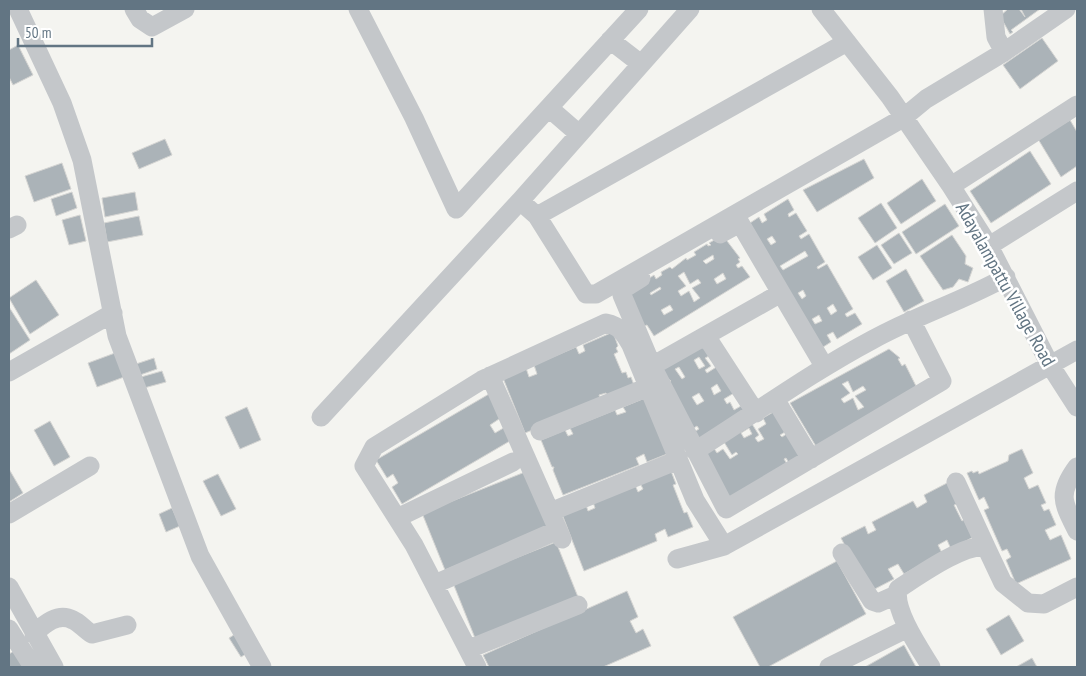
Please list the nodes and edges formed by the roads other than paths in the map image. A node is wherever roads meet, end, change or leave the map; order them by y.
1 (18, 9) edge
2 (134, 9) edge
3 (185, 9) edge
4 (358, 9) edge
5 (639, 9) edge
6 (690, 9) edge
7 (821, 9) edge
8 (993, 9) edge
9 (1066, 9) edge
10 (610, 40) junction
11 (847, 42) junction
12 (1004, 52) junction
13 (641, 64) junction
14 (1077, 105) edge
15 (548, 108) junction
16 (903, 118) junction
17 (579, 134) junction
18 (951, 186) junction
19 (1077, 191) edge
20 (520, 201) junction
21 (537, 216) junction
22 (989, 246) junction
23 (1006, 277) junction
24 (781, 293) junction
25 (112, 313) junction
26 (911, 320) junction
27 (706, 336) junction
28 (1077, 350) edge
29 (1050, 365) junction
30 (652, 366) junction
31 (824, 366) junction
32 (9, 372) edge
33 (490, 376) junction
34 (648, 387) junction
35 (775, 399) junction
36 (1077, 407) edge
37 (756, 413) junction
38 (321, 417) dead end
39 (540, 431) dead end
40 (686, 455) junction
41 (811, 459) junction
42 (513, 462) dead end
43 (90, 466) dead end
44 (1077, 467) edge
45 (956, 482) dead end
46 (550, 512) junction
47 (9, 514) edge
48 (397, 518) junction
49 (1077, 531) edge
50 (724, 546) junction
51 (986, 547) junction
52 (842, 553) dead end
53 (677, 559) dead end
54 (435, 584) junction
55 (1077, 586) edge
56 (9, 587) edge
57 (896, 595) junction
58 (578, 605) dead end
59 (126, 625) dead end
60 (908, 628) junction
61 (9, 630) edge
62 (34, 634) junction
63 (469, 649) junction
64 (33, 667) edge
65 (54, 667) edge
66 (262, 667) edge
67 (477, 667) edge
68 (829, 667) edge
69 (931, 667) edge

1 - 25 street
2 - 3 street
4 - 15 street
5 - 10 street
6 - 13 street
7 - 11 street
8 - 12 street
9 - 12 street
10 - 13 street
10 - 15 street
11 - 16 street
11 - 21 street
12 - 16 street
13 - 17 street
14 - 18 street, Adayalampattu Village Road
15 - 17 street
16 - 18 street
16 - 21 street
17 - 20 street
18 - 22 street, Adayalampattu Village Road
19 - 22 street
20 - 21 street
20 - 38 street
22 - 23 street, Adayalampattu Village Road
23 - 26 street
23 - 29 street, Adayalampattu Village Road
24 - 27 street
24 - 30 street
24 - 31 street
25 - 32 street
25 - 66 street
26 - 31 street
26 - 41 street
27 - 30 street
27 - 37 street
28 - 29 street
29 - 36 street, Adayalampattu Village Road
29 - 50 street
30 - 40 street
31 - 35 street
33 - 34 street
33 - 46 street
33 - 48 street
34 - 39 street
34 - 40 street
35 - 37 street
35 - 41 street
37 - 40 street
40 - 41 street
40 - 46 street
40 - 50 street
42 - 48 street
43 - 47 street
44 - 49 street
45 - 51 street
46 - 54 street
48 - 54 street
50 - 53 street
51 - 55 street
51 - 57 street
52 - 57 street
54 - 63 street
56 - 62 street
57 - 60 street
58 - 63 street
59 - 62 street
60 - 68 street
60 - 69 street
61 - 64 street
62 - 65 street
63 - 67 street

